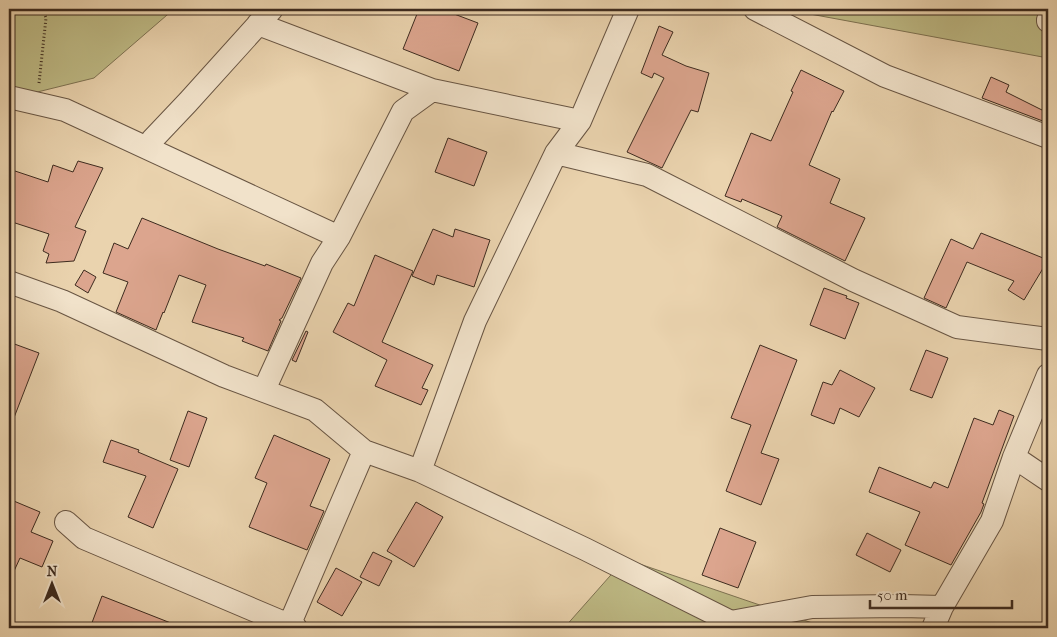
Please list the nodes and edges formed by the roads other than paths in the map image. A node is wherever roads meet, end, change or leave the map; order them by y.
1 (628, 9) edge
2 (755, 9) edge
3 (265, 16) edge
4 (432, 90) junction
5 (9, 97) edge
6 (580, 120) junction
7 (1048, 138) edge
8 (152, 140) dead end
9 (556, 153) junction
10 (339, 237) junction
11 (9, 282) edge
12 (1048, 339) edge
13 (1048, 375) edge
14 (264, 390) junction
15 (364, 451) junction
16 (1014, 457) junction
17 (420, 471) junction
18 (1048, 480) edge
19 (66, 522) dead end
20 (942, 607) junction
21 (291, 627) edge
22 (933, 628) edge

1 - 6 street
2 - 7 street
3 - 4 street
3 - 8 street
4 - 6 street
4 - 10 street
5 - 10 street
6 - 9 street
9 - 12 street
9 - 17 street
10 - 14 street
11 - 14 street
13 - 16 street
14 - 15 street
15 - 17 street
15 - 21 street
16 - 18 street
16 - 20 street
17 - 20 street
19 - 21 street
20 - 22 street

